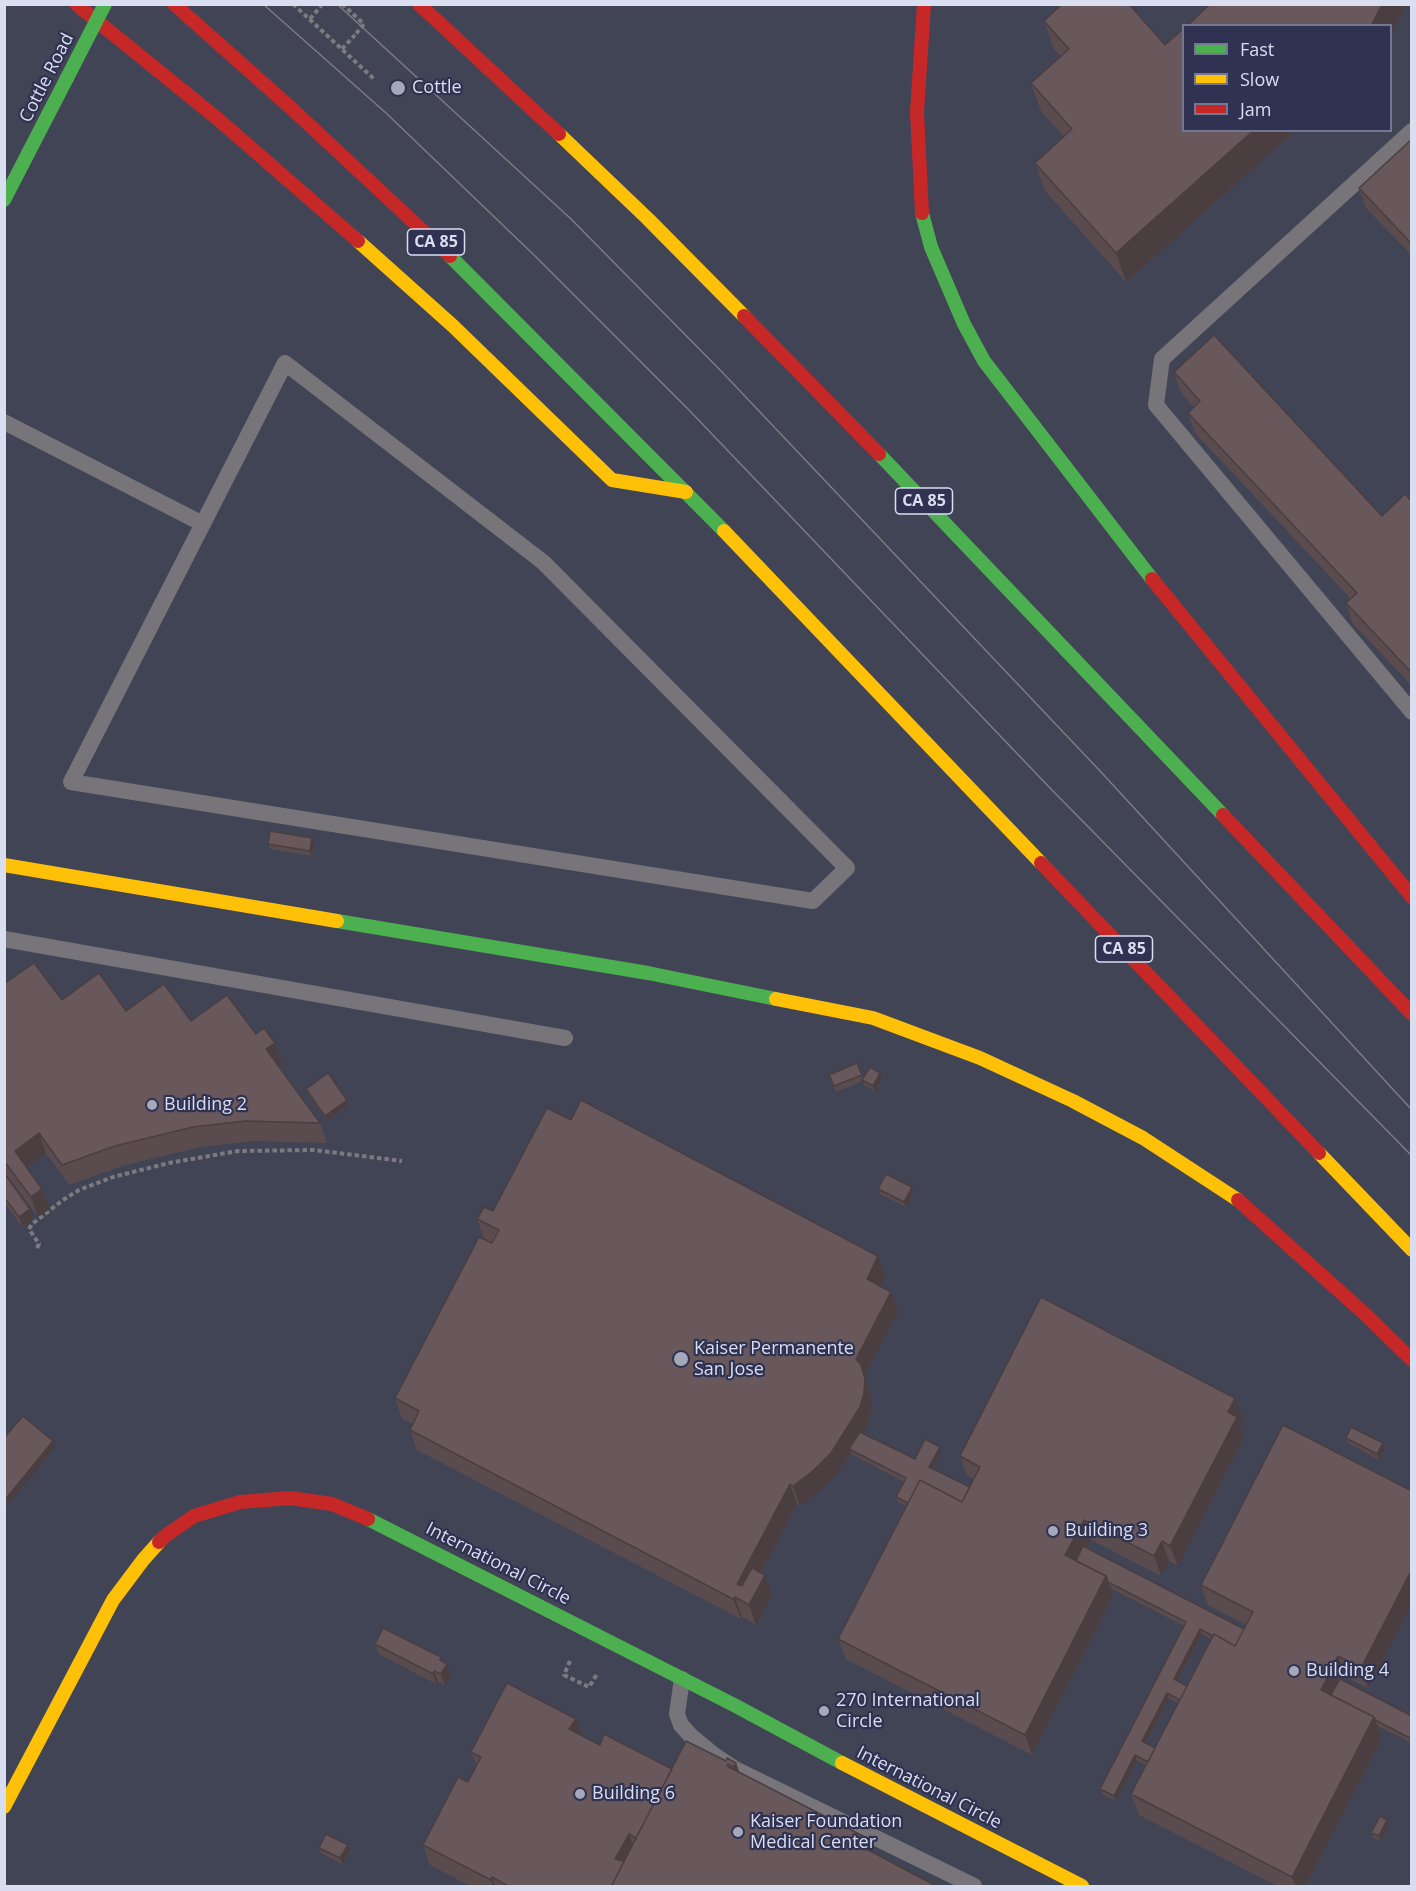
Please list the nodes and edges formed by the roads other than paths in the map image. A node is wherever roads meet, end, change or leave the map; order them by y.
1 (76, 4) edge
2 (105, 4) edge
3 (174, 4) edge
4 (419, 4) edge
5 (924, 4) edge
6 (1412, 131) edge
7 (4, 200) edge
8 (4, 422) edge
9 (686, 492) junction
10 (203, 524) junction
11 (1412, 712) edge
12 (4, 865) edge
13 (1412, 897) edge
14 (4, 939) edge
15 (1412, 1014) edge
16 (565, 1038) dead end
17 (1412, 1250) edge
18 (1412, 1360) edge
19 (682, 1679) junction
20 (4, 1808) edge
21 (1069, 1884) edge
22 (974, 1887) edge

1 - 9 main road
2 - 7 main road, Cottle Road, bridge
3 - 9 main road, CA 85
4 - 15 main road, CA 85
5 - 13 main road
6 - 11 lane
8 - 10 lane
9 - 17 main road, CA 85
10 - 10 lane
12 - 18 main road
14 - 16 lane
19 - 20 main road, International Circle
19 - 21 main road, International Circle
19 - 22 lane

